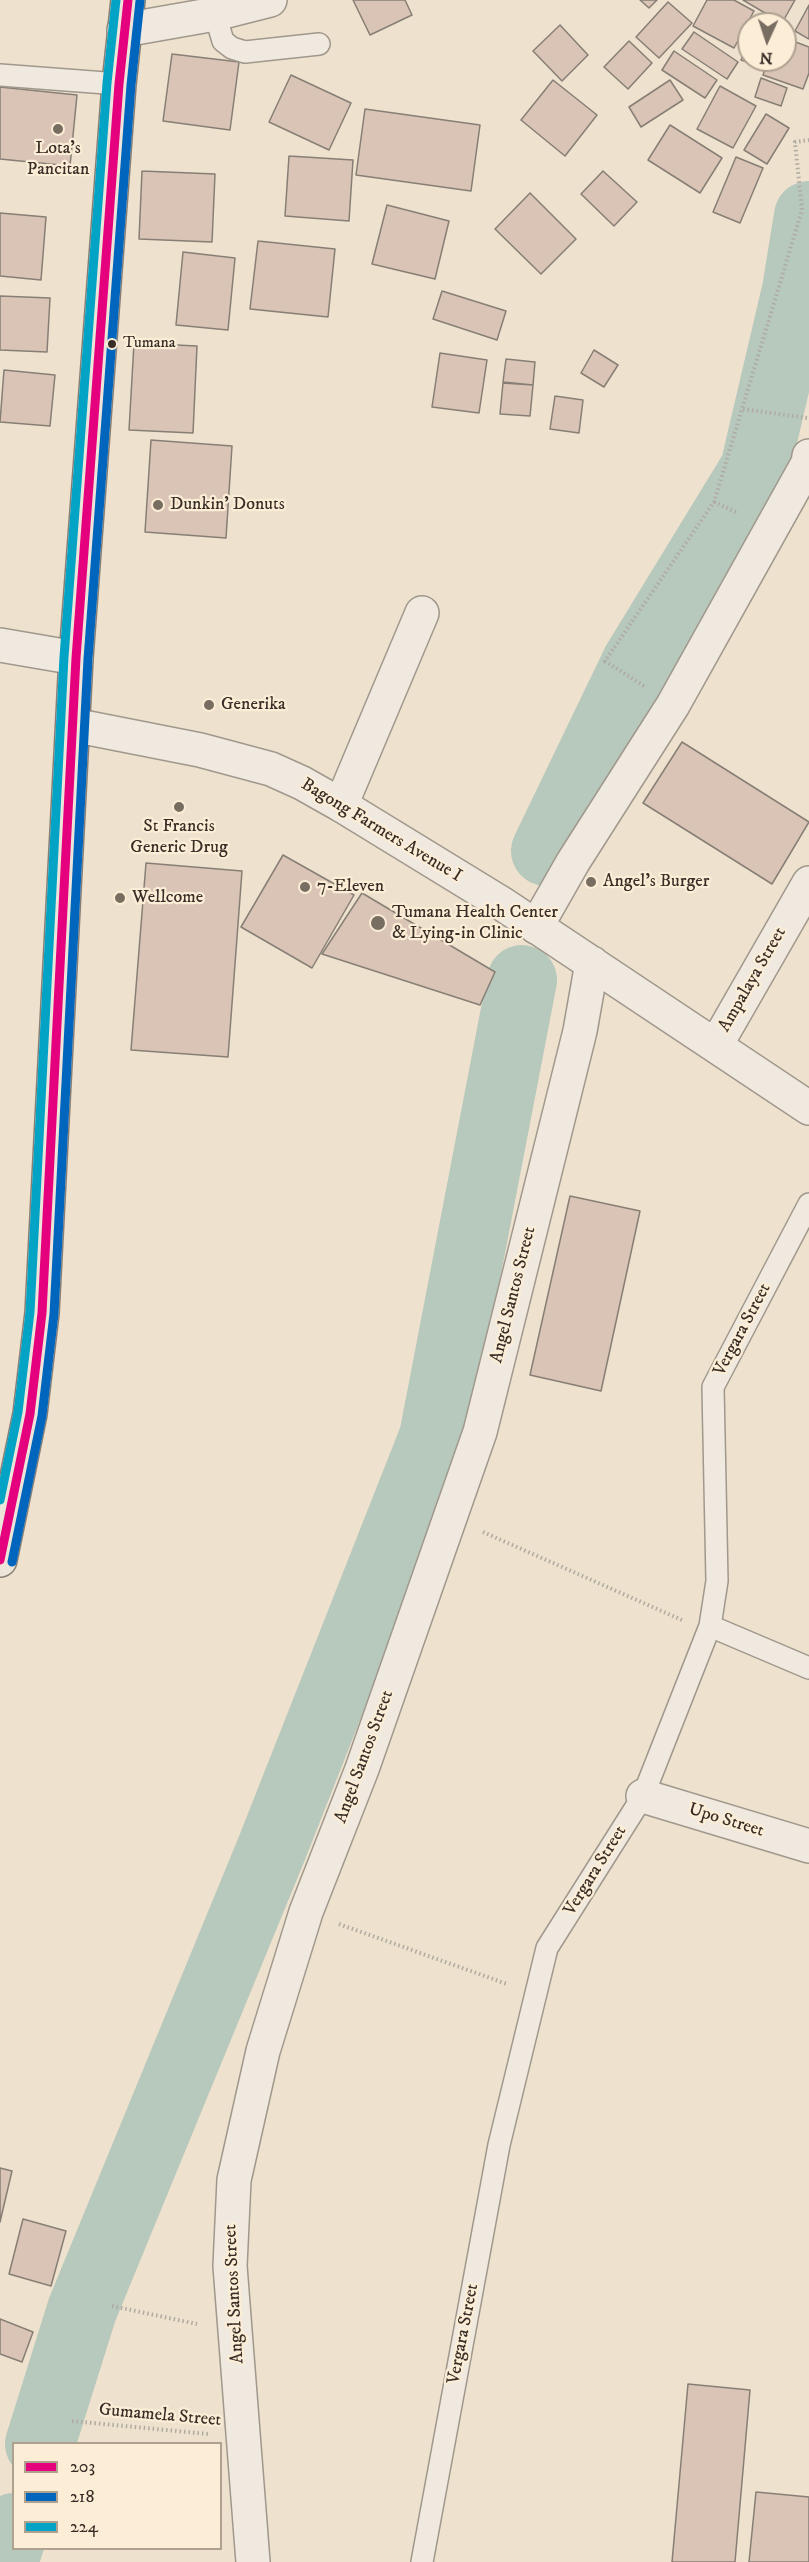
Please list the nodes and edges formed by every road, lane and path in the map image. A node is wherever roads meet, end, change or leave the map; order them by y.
1 (270, 0) edge
2 (215, 14) junction
3 (126, 15) edge
4 (319, 44) dead end
5 (0, 75) edge
6 (119, 84) junction
7 (809, 140) edge
8 (743, 409) junction
9 (809, 418) edge
10 (809, 456) edge
11 (714, 502) junction
12 (722, 506) dead end
13 (422, 613) dead end
14 (0, 645) edge
15 (76, 658) junction
16 (650, 690) dead end
17 (73, 725) junction
18 (341, 805) junction
19 (809, 883) edge
20 (536, 927) junction
21 (592, 963) junction
22 (716, 1045) junction
23 (809, 1108) edge
24 (809, 1204) edge
25 (5, 1514) edge
26 (449, 1517) junction
27 (0, 1560) edge
28 (708, 1628) junction
29 (809, 1668) edge
30 (644, 1796) junction
31 (809, 1846) edge
32 (306, 1912) junction
33 (536, 1995) junction
34 (112, 2306) dead end
35 (236, 2333) junction
36 (72, 2421) dead end
37 (245, 2438) junction
38 (253, 2562) edge
39 (422, 2562) edge

1 - 2 street
2 - 3 street
2 - 4 lane
3 - 6 main road
5 - 6 lane
6 - 15 main road
7 - 8 path
8 - 9 path
8 - 11 path
10 - 20 street
11 - 12 path
11 - 16 path
13 - 18 street
14 - 15 street
15 - 17 main road
17 - 18 street, Bagong Farmers Avenue I
17 - 25 main road
18 - 20 street, Bagong Farmers Avenue I
19 - 22 street, Ampalaya Street
20 - 21 street, Bagong Farmers Avenue I
21 - 22 street, Bagong Farmers Avenue I
21 - 26 street, Angel Santos Street
22 - 23 street, Bagong Farmers Avenue I
24 - 28 lane, Vergara Street
25 - 27 main road
26 - 28 path
26 - 32 street, Angel Santos Street
28 - 29 lane
28 - 30 lane, Vergara Street
30 - 31 street, Upo Street
30 - 33 lane, Vergara Street
32 - 33 path
32 - 35 street, Angel Santos Street
33 - 39 lane, Vergara Street
34 - 35 path
35 - 37 street, Angel Santos Street
36 - 37 path, Gumamela Street
37 - 38 street, Angel Santos Street

